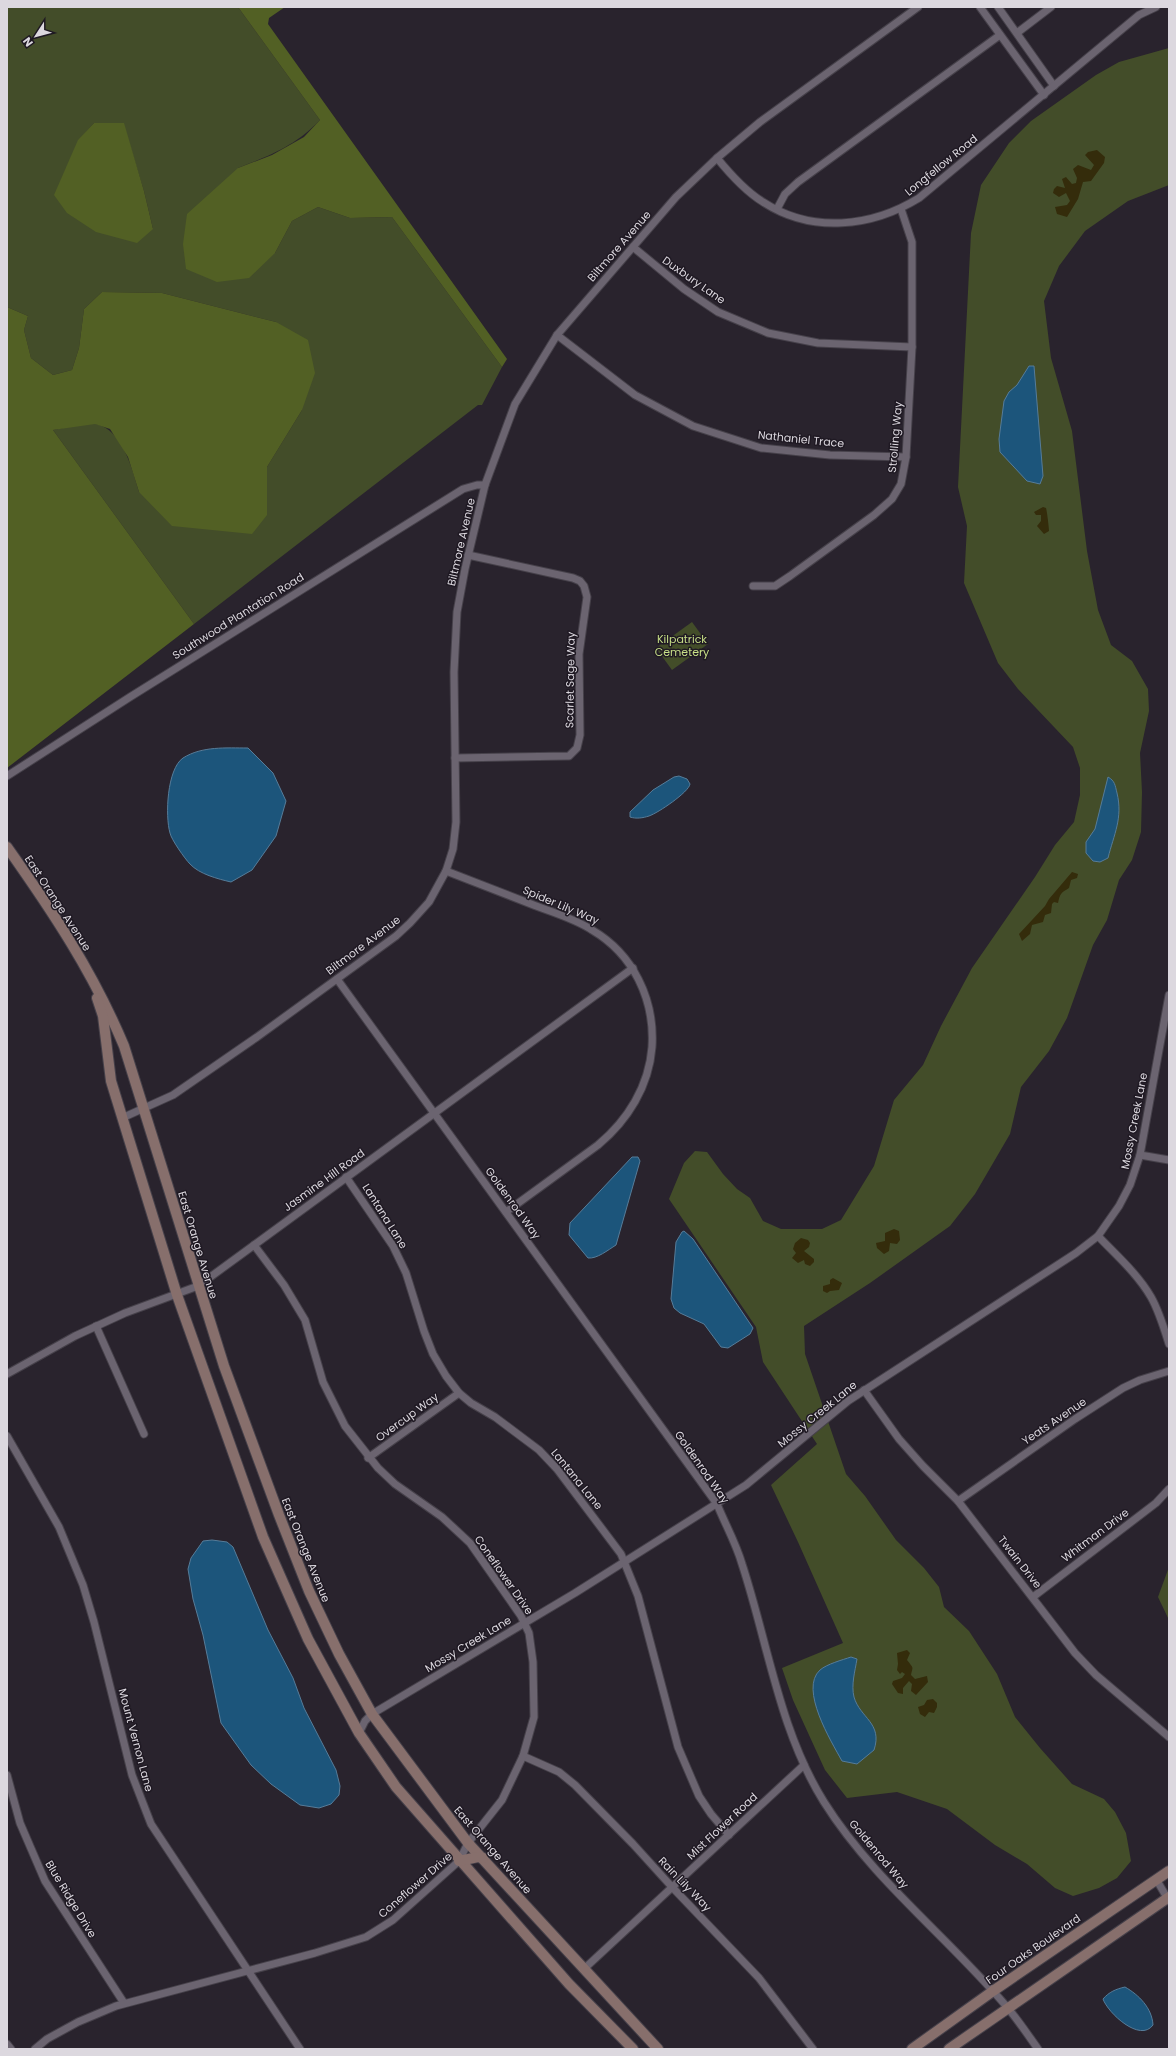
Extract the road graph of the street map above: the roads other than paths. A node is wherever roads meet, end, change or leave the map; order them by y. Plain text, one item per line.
1 (918, 7) edge
2 (980, 7) edge
3 (998, 7) edge
4 (1051, 7) edge
5 (1156, 7) edge
6 (1017, 34) junction
7 (1000, 35) junction
8 (1054, 86) junction
9 (1044, 95) junction
10 (717, 158) junction
11 (777, 209) junction
12 (902, 209) junction
13 (633, 247) junction
14 (557, 335) junction
15 (912, 347) junction
16 (906, 457) junction
17 (485, 485) junction
18 (468, 555) junction
19 (753, 586) dead end
20 (455, 758) junction
21 (7, 776) edge
22 (7, 847) edge
23 (446, 871) junction
24 (633, 968) junction
25 (89, 971) junction
26 (337, 979) junction
27 (1169, 995) edge
28 (144, 1109) junction
29 (434, 1113) junction
30 (122, 1118) junction
31 (1140, 1155) junction
32 (1169, 1160) edge
33 (346, 1177) junction
34 (506, 1212) junction
35 (1098, 1236) junction
36 (254, 1245) junction
37 (198, 1286) junction
38 (177, 1295) junction
39 (96, 1326) junction
40 (1169, 1344) edge
41 (1169, 1371) edge
42 (7, 1374) edge
43 (864, 1390) junction
44 (459, 1393) junction
45 (144, 1434) dead end
46 (7, 1436) edge
47 (368, 1458) junction
48 (1169, 1489) edge
49 (958, 1501) junction
50 (717, 1504) junction
51 (625, 1562) junction
52 (1033, 1597) junction
53 (525, 1623) junction
54 (372, 1714) junction
55 (359, 1733) junction
56 (1169, 1737) edge
57 (523, 1756) junction
58 (804, 1765) junction
59 (7, 1775) edge
60 (729, 1835) junction
61 (468, 1842) junction
62 (483, 1858) junction
63 (460, 1861) junction
64 (1169, 1871) edge
65 (1156, 1878) junction
66 (672, 1887) junction
67 (1168, 1899) edge
68 (585, 1968) junction
69 (248, 1971) junction
70 (993, 1991) junction
71 (124, 2004) junction
72 (1008, 2008) junction
73 (7, 2044) edge
74 (11, 2049) edge
75 (36, 2049) edge
76 (300, 2049) edge
77 (633, 2049) edge
78 (658, 2049) edge
79 (812, 2049) edge
80 (912, 2049) edge
81 (950, 2049) edge
82 (1038, 2049) edge

1 - 10 street, Biltmore Avenue
2 - 7 street
3 - 6 street
4 - 6 street
5 - 8 street, Longfellow Road
6 - 8 street
7 - 9 street
7 - 11 street
8 - 9 street, Longfellow Road
9 - 12 street, Longfellow Road
10 - 11 street, Longfellow Road
10 - 13 street, Biltmore Avenue
11 - 12 street, Longfellow Road
12 - 15 street, Strolling Way
13 - 14 street, Biltmore Avenue
13 - 15 street, Duxbury Lane
14 - 16 street, Nathaniel Trace
14 - 17 street, Biltmore Avenue
15 - 16 street, Strolling Way
16 - 19 street, Strolling Way
17 - 18 street, Biltmore Avenue
17 - 21 street, Southwood Plantation Road
18 - 20 street, Biltmore Avenue
18 - 20 street, Scarlet Sage Way
20 - 23 street, Biltmore Avenue
22 - 25 street, East Orange Avenue
23 - 24 street, Spider Lily Way
23 - 26 street, Biltmore Avenue
24 - 29 street, Jasmine Hill Road
24 - 34 street, Spider Lily Way
25 - 28 street, East Orange Avenue
25 - 30 street, East Orange Avenue
26 - 28 street, Biltmore Avenue
26 - 29 street, Goldenrod Way
27 - 31 street, Mossy Creek Lane
28 - 30 street, Biltmore Avenue
28 - 37 street, East Orange Avenue
29 - 33 street, Jasmine Hill Road
29 - 34 street, Goldenrod Way
30 - 38 street, East Orange Avenue
31 - 32 street
31 - 35 street, Mossy Creek Lane
33 - 36 street, Jasmine Hill Road
33 - 44 street, Lantana Lane
34 - 50 street, Goldenrod Way
35 - 40 street
35 - 43 street, Mossy Creek Lane
36 - 37 street, Jasmine Hill Road
36 - 47 street, Coneflower Drive
37 - 38 street, Jasmine Hill Road
37 - 54 street, East Orange Avenue
38 - 39 street, Jasmine Hill Road
38 - 55 street, East Orange Avenue
39 - 42 street, Jasmine Hill Road
39 - 45 street
41 - 49 street, Yeats Avenue
43 - 49 street, Twain Drive
43 - 50 street, Mossy Creek Lane
44 - 47 street, Overcup Way
44 - 51 street, Lantana Lane
46 - 69 street, Mount Vernon Lane
47 - 53 street, Coneflower Drive
48 - 52 street, Whitman Drive
49 - 52 street, Twain Drive
50 - 51 street, Mossy Creek Lane
50 - 58 street, Goldenrod Way
51 - 53 street, Mossy Creek Lane
51 - 60 street, Lantana Lane
52 - 56 street, Twain Drive
53 - 54 street, Mossy Creek Lane
53 - 57 street, Coneflower Drive
54 - 55 street, Mossy Creek Lane
54 - 61 street, East Orange Avenue
55 - 63 street, East Orange Avenue
57 - 61 street, Coneflower Drive
57 - 66 street, Rain Lily Way
58 - 60 street, Mist Flower Road
58 - 70 street, Goldenrod Way
59 - 71 street, Blue Ridge Drive
60 - 66 street, Mist Flower Road
61 - 62 street, East Orange Avenue
61 - 63 street, Coneflower Drive
62 - 63 street
62 - 68 street, East Orange Avenue
63 - 69 street, Coneflower Drive
63 - 77 street, East Orange Avenue
64 - 65 street, Four Oaks Boulevard
65 - 67 street
65 - 70 street, Four Oaks Boulevard
66 - 68 street, Mist Flower Road
66 - 79 street, Rain Lily Way
67 - 72 street
68 - 78 street, East Orange Avenue
69 - 71 street, Coneflower Drive
69 - 76 street, Mount Vernon Lane
70 - 72 street, Goldenrod Way
70 - 80 street, Four Oaks Boulevard
71 - 75 street, Coneflower Drive
72 - 81 street
72 - 82 street, Goldenrod Way
73 - 74 street

